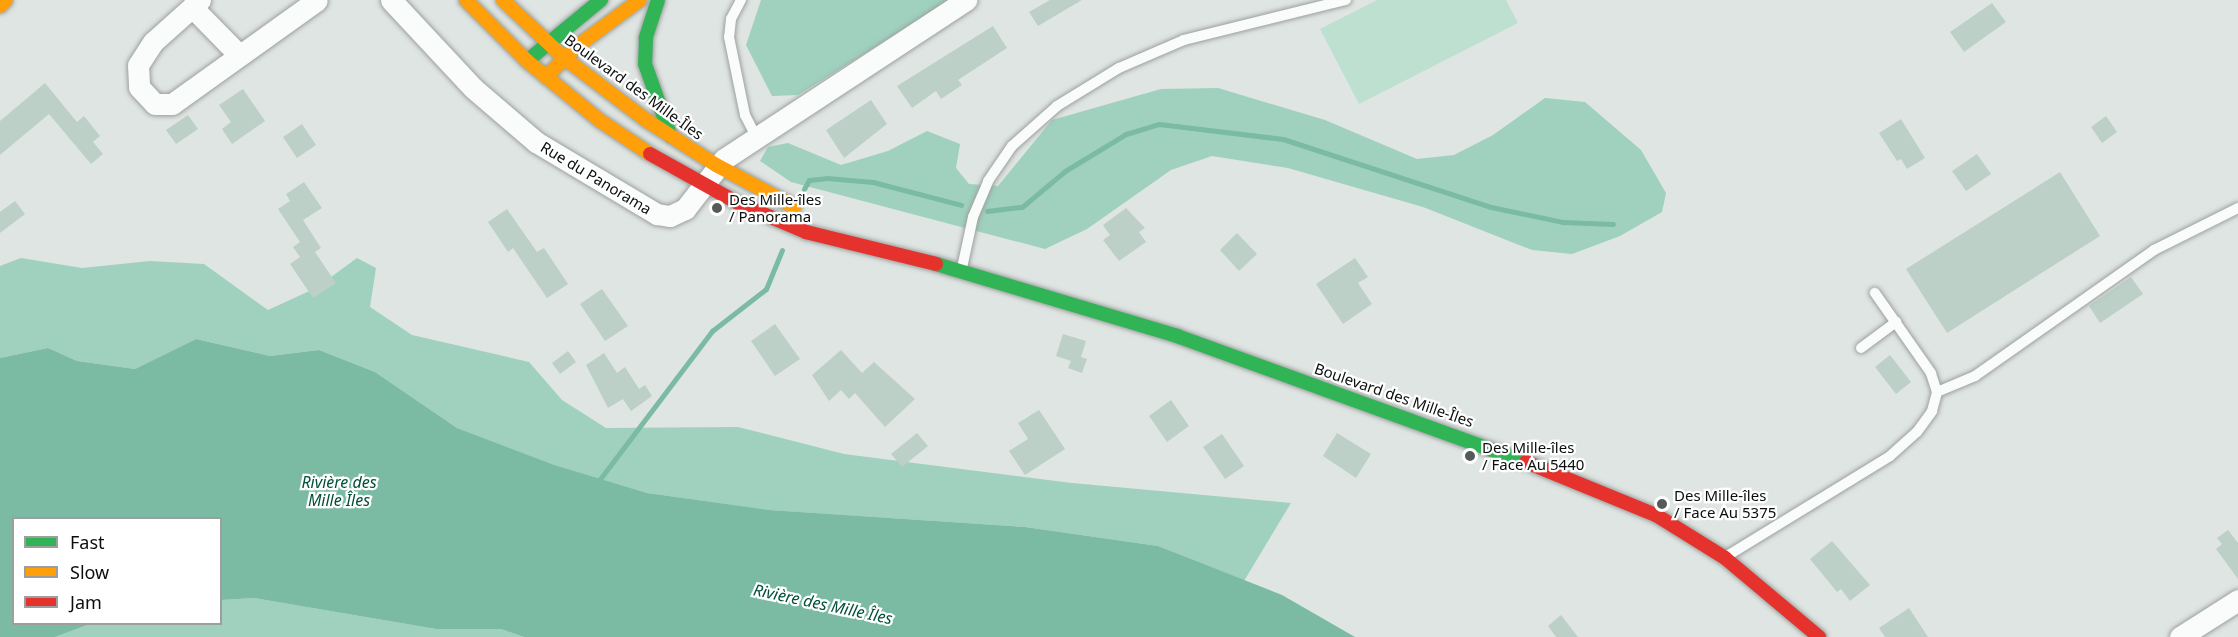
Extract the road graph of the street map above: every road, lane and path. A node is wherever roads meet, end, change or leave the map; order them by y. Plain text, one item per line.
1 (6, 0) edge
2 (316, 0) edge
3 (391, 0) edge
4 (466, 0) edge
5 (502, 0) edge
6 (601, 0) edge
7 (640, 0) edge
8 (658, 0) edge
9 (741, 0) edge
10 (966, 0) edge
11 (1346, 0) edge
12 (196, 3) edge
13 (0, 6) edge
14 (546, 43) junction
15 (238, 54) junction
16 (563, 57) junction
17 (527, 61) junction
18 (546, 77) junction
19 (671, 137) junction
20 (756, 137) junction
21 (716, 165) junction
22 (702, 184) junction
23 (2238, 208) edge
24 (921, 259) junction
25 (962, 272) junction
26 (1875, 293) dead end
27 (1896, 322) junction
28 (1861, 348) dead end
29 (1937, 392) junction
30 (1725, 558) junction
31 (2238, 600) edge
32 (1819, 637) edge
33 (2180, 637) edge

1 - 13 main road
2 - 15 street
3 - 22 street, Rue du Panorama
4 - 17 main road, Boulevard des Mille-Îles
5 - 14 main road, Boulevard des Mille-Îles
6 - 14 main road
7 - 16 main road
8 - 19 main road
9 - 20 lane
10 - 20 street, Rue du Panorama
11 - 25 lane
12 - 15 street
12 - 15 street
14 - 16 main road, Boulevard des Mille-Îles
14 - 17 main road
16 - 18 main road
16 - 19 main road, Boulevard des Mille-Îles
17 - 18 main road, Boulevard des Mille-Îles
18 - 22 main road, Boulevard des Mille-Îles
19 - 21 main road, Boulevard des Mille-Îles
20 - 21 street, Rue du Panorama
21 - 22 street, Rue du Panorama
21 - 24 main road, Boulevard des Mille-Îles
22 - 24 main road, Boulevard des Mille-Îles
23 - 29 lane
24 - 25 main road, Boulevard des Mille-Îles
25 - 30 main road, Boulevard des Mille-Îles
26 - 27 lane
27 - 28 lane
27 - 29 lane
29 - 30 lane
30 - 32 main road, Boulevard des Mille-Îles
31 - 33 street

